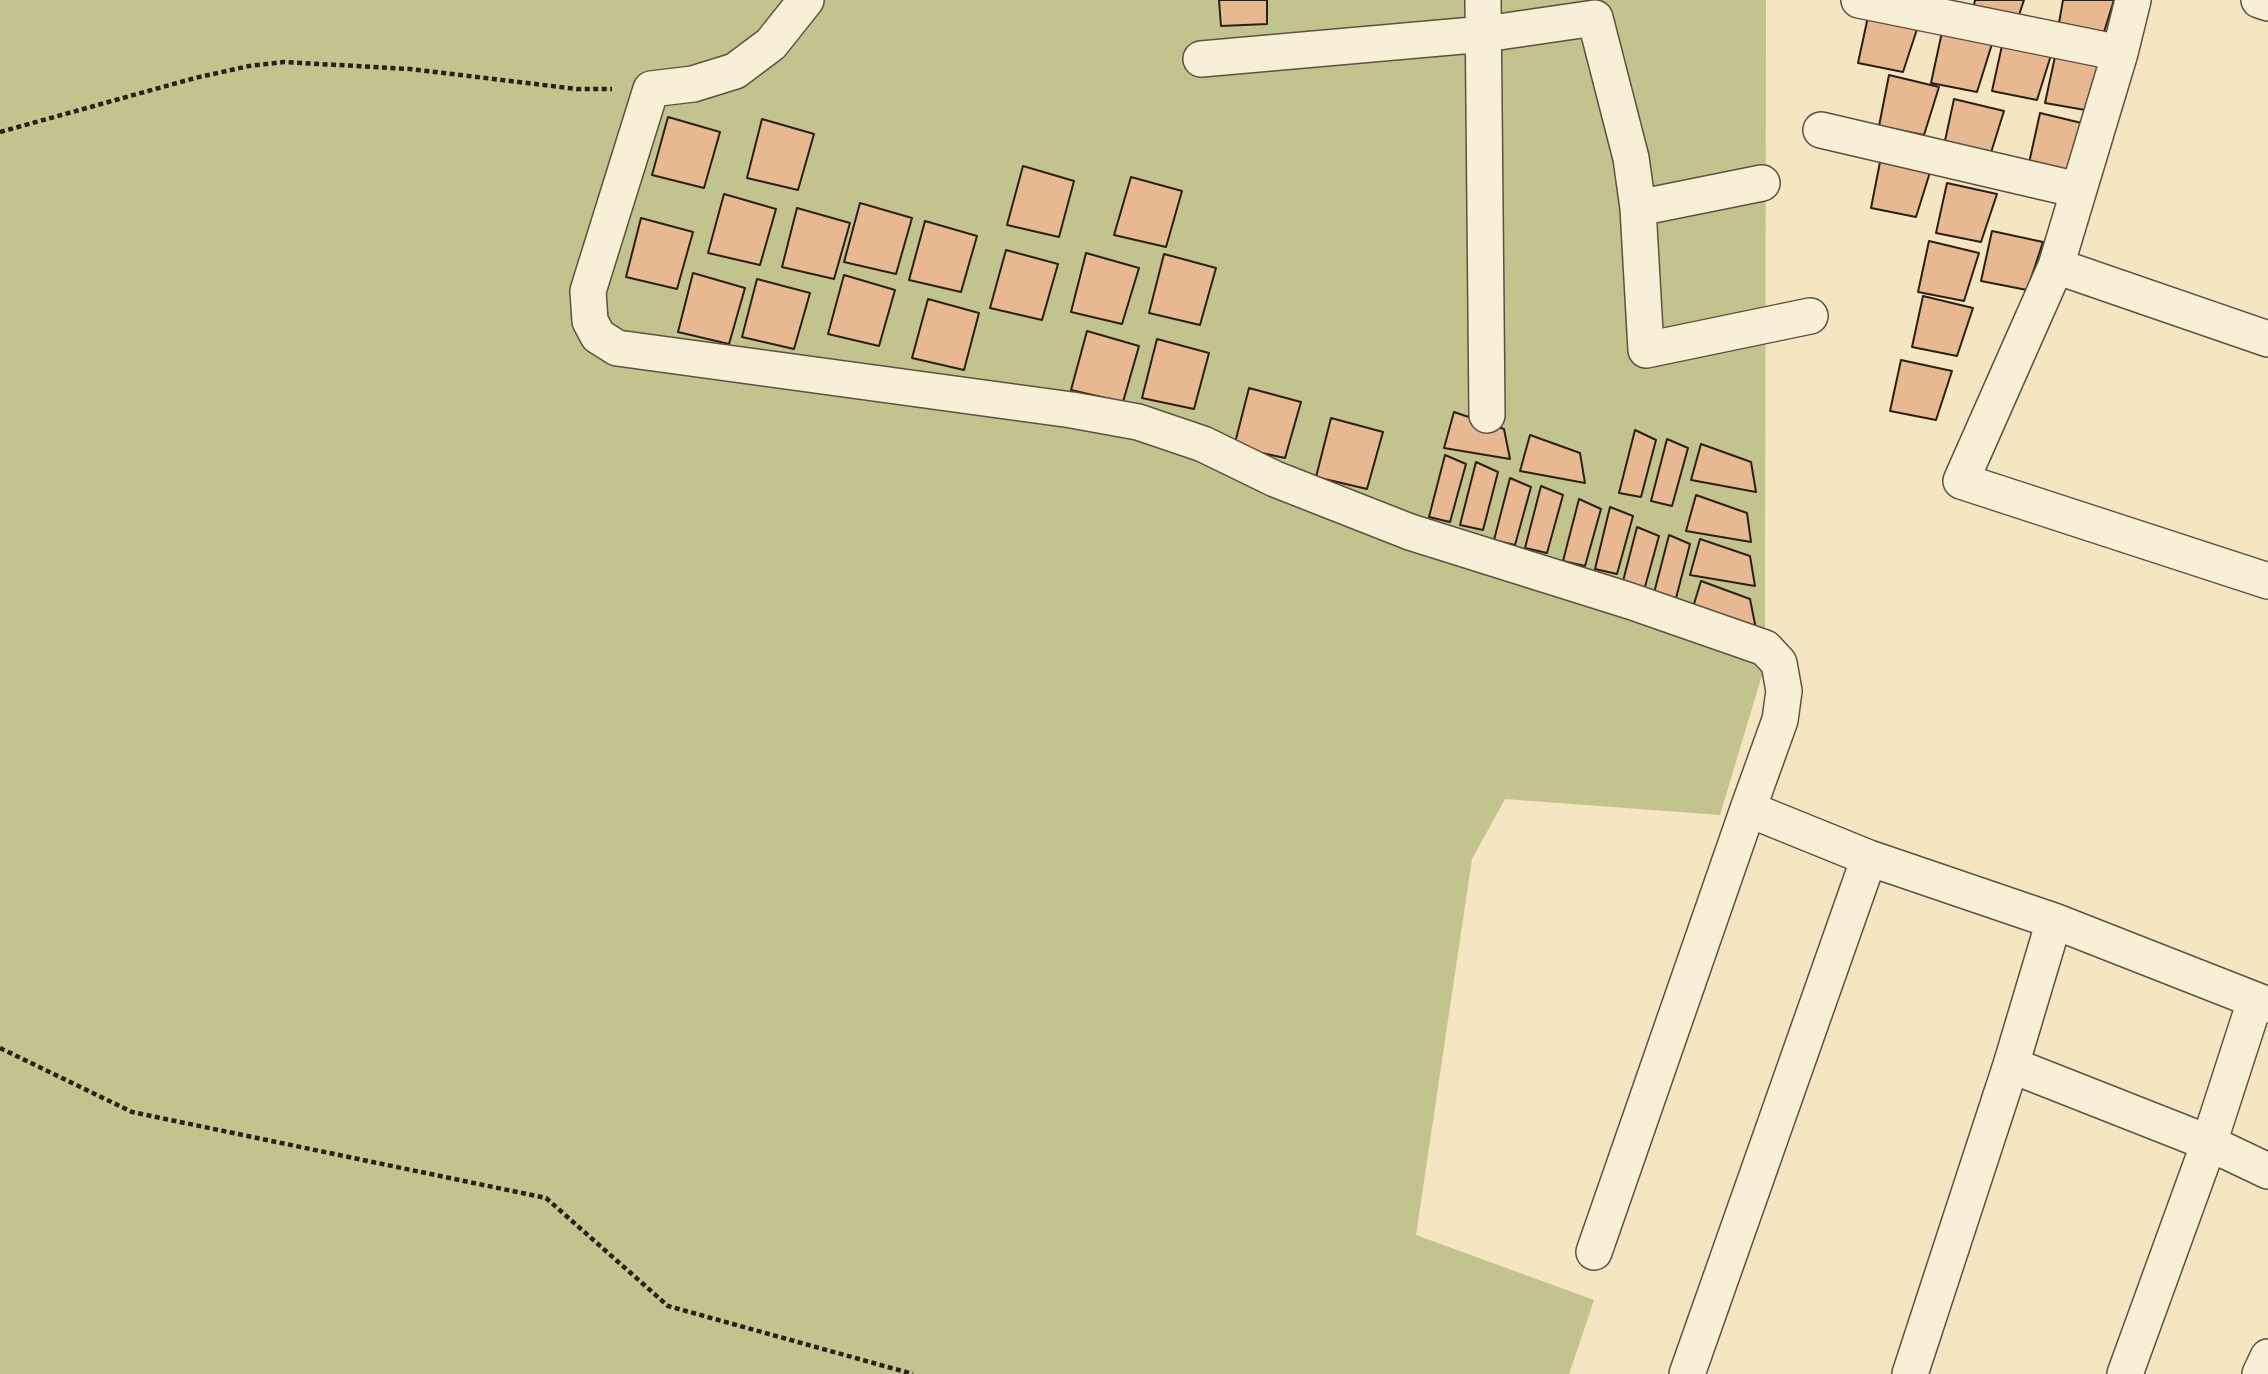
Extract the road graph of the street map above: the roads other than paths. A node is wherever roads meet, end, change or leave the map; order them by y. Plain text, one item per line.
1 (806, 0) edge
2 (1860, 0) edge
3 (2133, 0) edge
4 (2259, 0) edge
5 (2268, 3) edge
6 (1484, 17) edge
7 (2120, 53) junction
8 (1202, 58) dead end
9 (1821, 130) dead end
10 (1762, 183) dead end
11 (2078, 190) junction
12 (1638, 208) junction
13 (2056, 266) junction
14 (1810, 316) dead end
15 (2268, 339) edge
16 (1487, 415) dead end
17 (2268, 581) edge
18 (1748, 809) junction
19 (1869, 858) junction
20 (2054, 921) junction
21 (2262, 1003) edge
22 (2011, 1066) junction
23 (2209, 1143) junction
24 (2268, 1171) edge
25 (1594, 1252) dead end
26 (2268, 1357) edge
27 (1687, 1374) edge
28 (1910, 1374) edge
29 (2125, 1374) edge
30 (2260, 1374) edge

1 - 18 street
2 - 7 street
3 - 7 street
4 - 5 street
6 - 8 street
6 - 12 street
6 - 16 street
7 - 11 street
9 - 11 street
10 - 12 street
11 - 13 street
12 - 14 street
13 - 15 street
13 - 17 street
18 - 19 street
18 - 25 street
19 - 20 street
19 - 27 street
20 - 21 street
20 - 22 street
21 - 23 street
22 - 23 street
22 - 28 street
23 - 24 street
23 - 29 street
26 - 30 street

